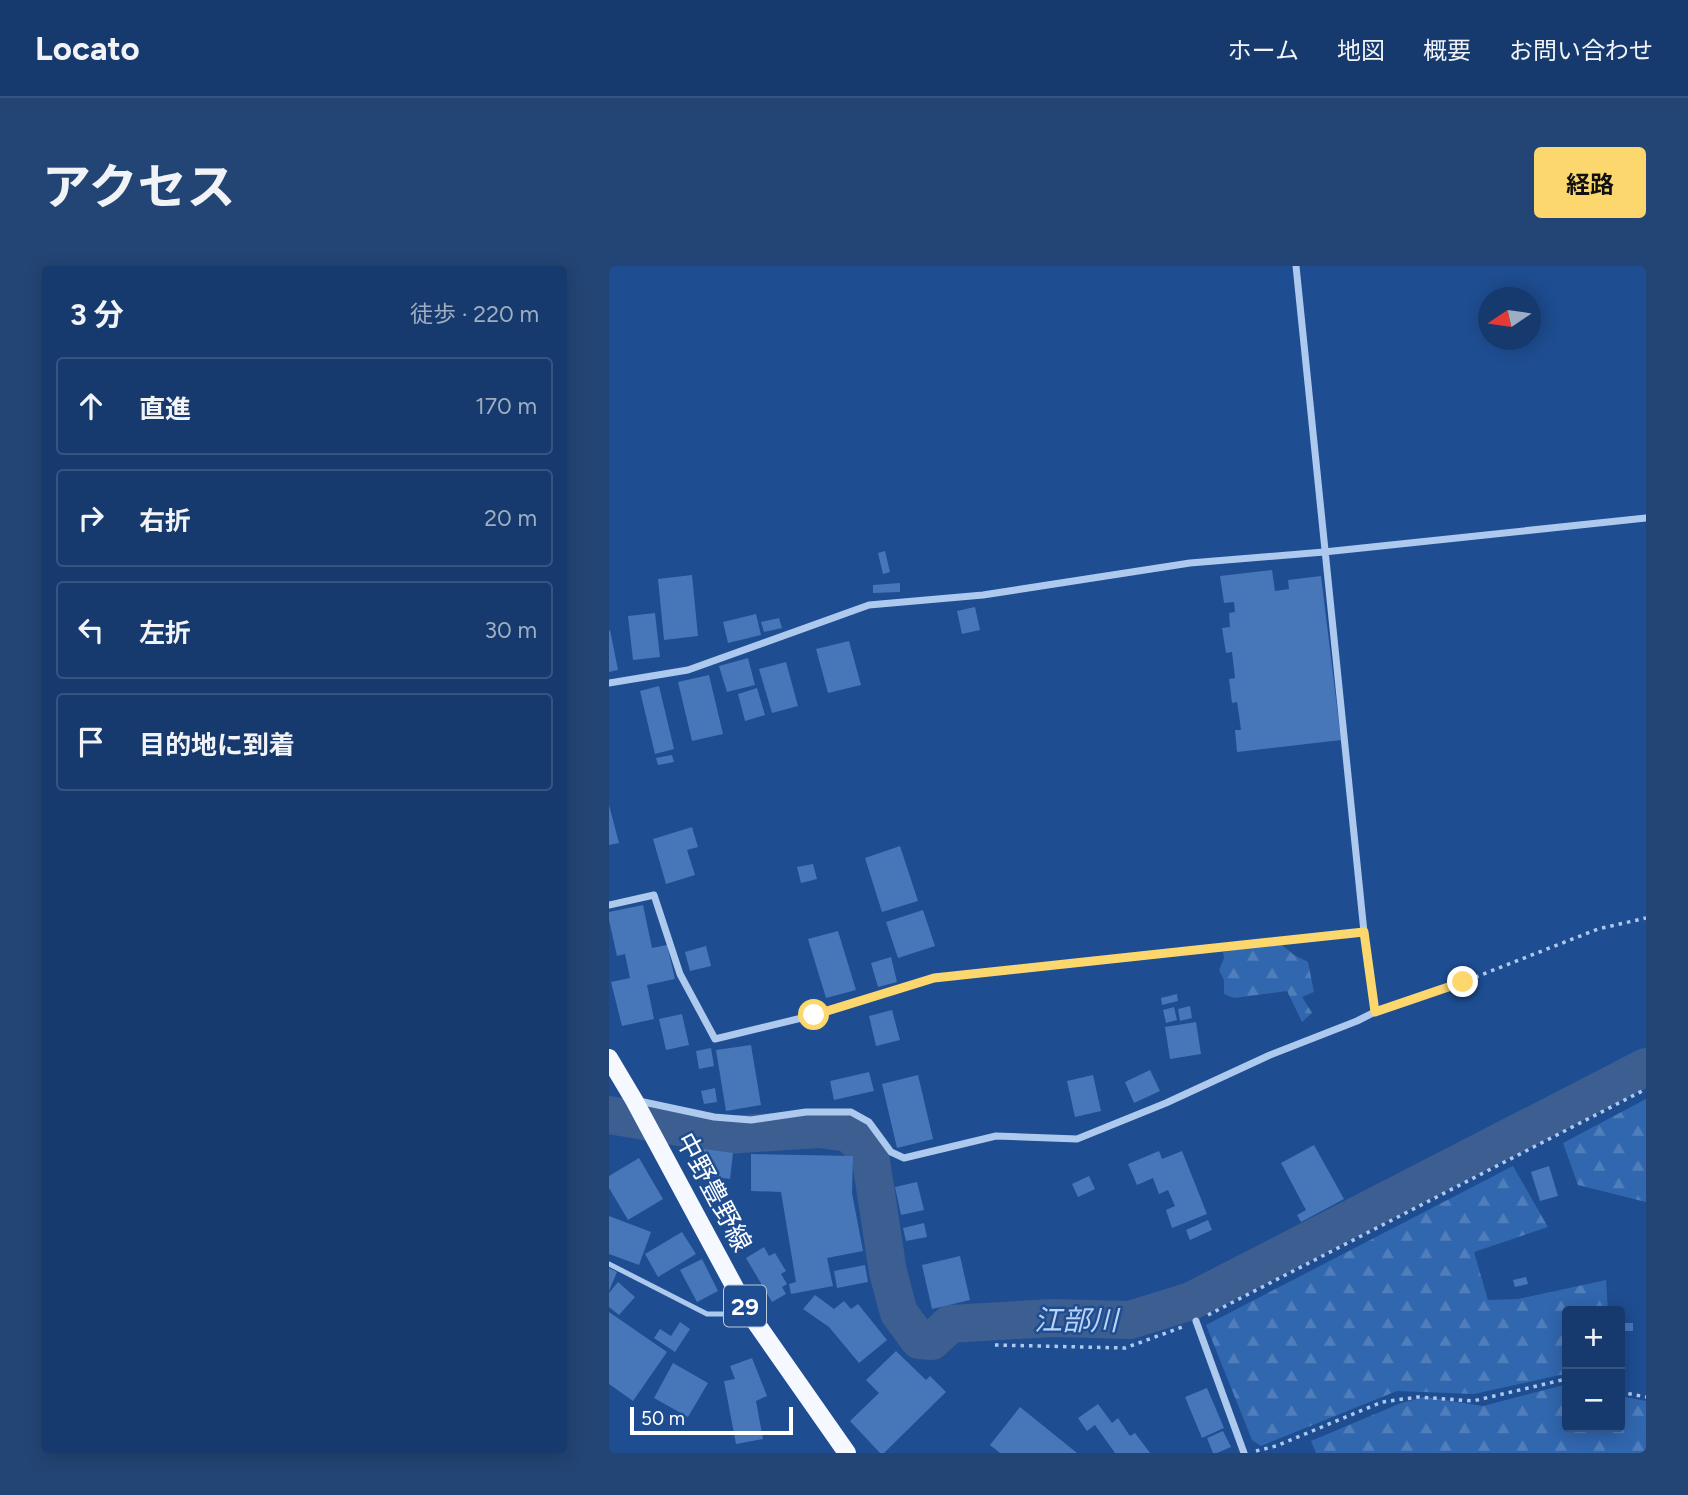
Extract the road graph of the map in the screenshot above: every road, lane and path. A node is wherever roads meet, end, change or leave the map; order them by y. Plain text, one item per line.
1 (1296, 266) edge
2 (1646, 518) edge
3 (1324, 552) junction
4 (609, 683) edge
5 (609, 905) edge
6 (1646, 918) edge
7 (1364, 932) junction
8 (1375, 1012) junction
9 (609, 1058) edge
10 (1646, 1089) edge
11 (634, 1100) junction
12 (609, 1264) edge
13 (747, 1310) junction
14 (1196, 1321) junction
15 (995, 1345) dead end
16 (1562, 1380) edge
17 (1625, 1392) edge
18 (1646, 1397) edge
19 (847, 1453) edge
20 (1244, 1453) edge
21 (1251, 1453) edge

1 - 3 street
2 - 3 street
3 - 4 street
3 - 7 street
5 - 7 street
6 - 8 path
7 - 8 street
8 - 11 street
9 - 11 main road, 中野豊野線 / 29
10 - 14 path
11 - 13 main road, 中野豊野線 / 29
12 - 13 lane
13 - 19 main road, 中野豊野線 / 29
14 - 15 path
14 - 20 street
16 - 21 path
17 - 18 path

